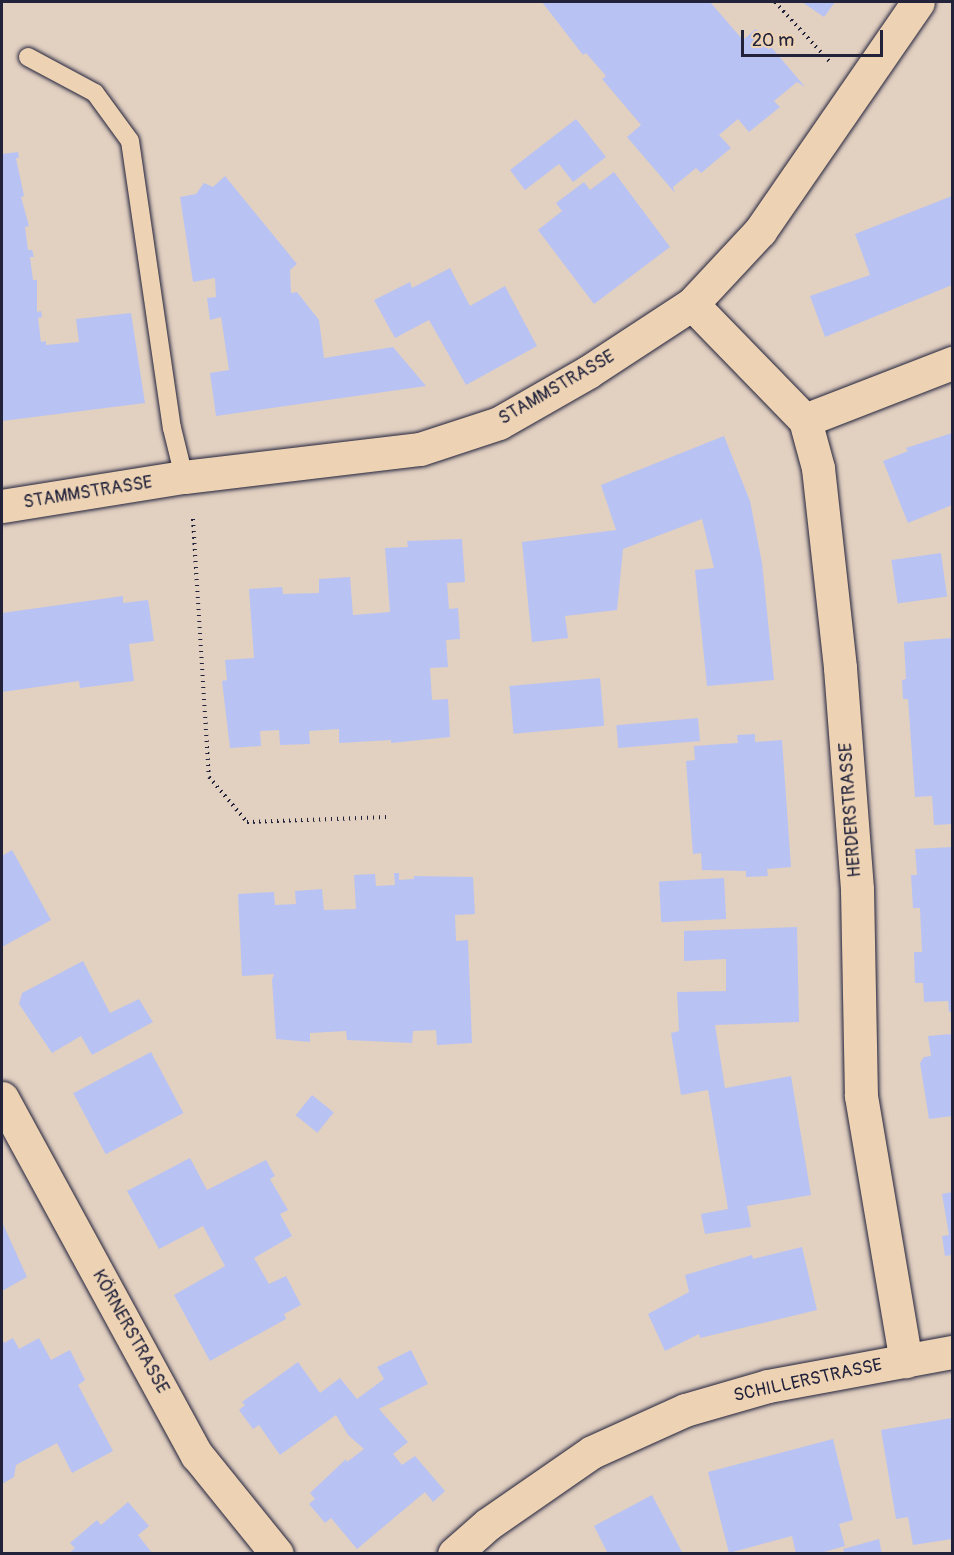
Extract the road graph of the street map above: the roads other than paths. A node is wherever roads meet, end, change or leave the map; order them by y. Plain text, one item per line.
1 (918, 2) edge
2 (28, 57) dead end
3 (692, 304) junction
4 (952, 363) edge
5 (805, 420) junction
6 (184, 477) junction
7 (2, 506) edge
8 (2, 1098) edge
9 (952, 1352) edge
10 (906, 1361) junction
11 (277, 1554) edge
12 (454, 1554) edge

1 - 3 street, STAMMSTRASSE
2 - 6 lane
3 - 5 street, HERDERSTRASSE
3 - 6 street, STAMMSTRASSE
4 - 5 street
5 - 10 street, HERDERSTRASSE
6 - 7 street, STAMMSTRASSE
8 - 11 street, KÖRNERSTRASSE
9 - 10 street, SCHILLERSTRASSE
10 - 12 street, SCHILLERSTRASSE

